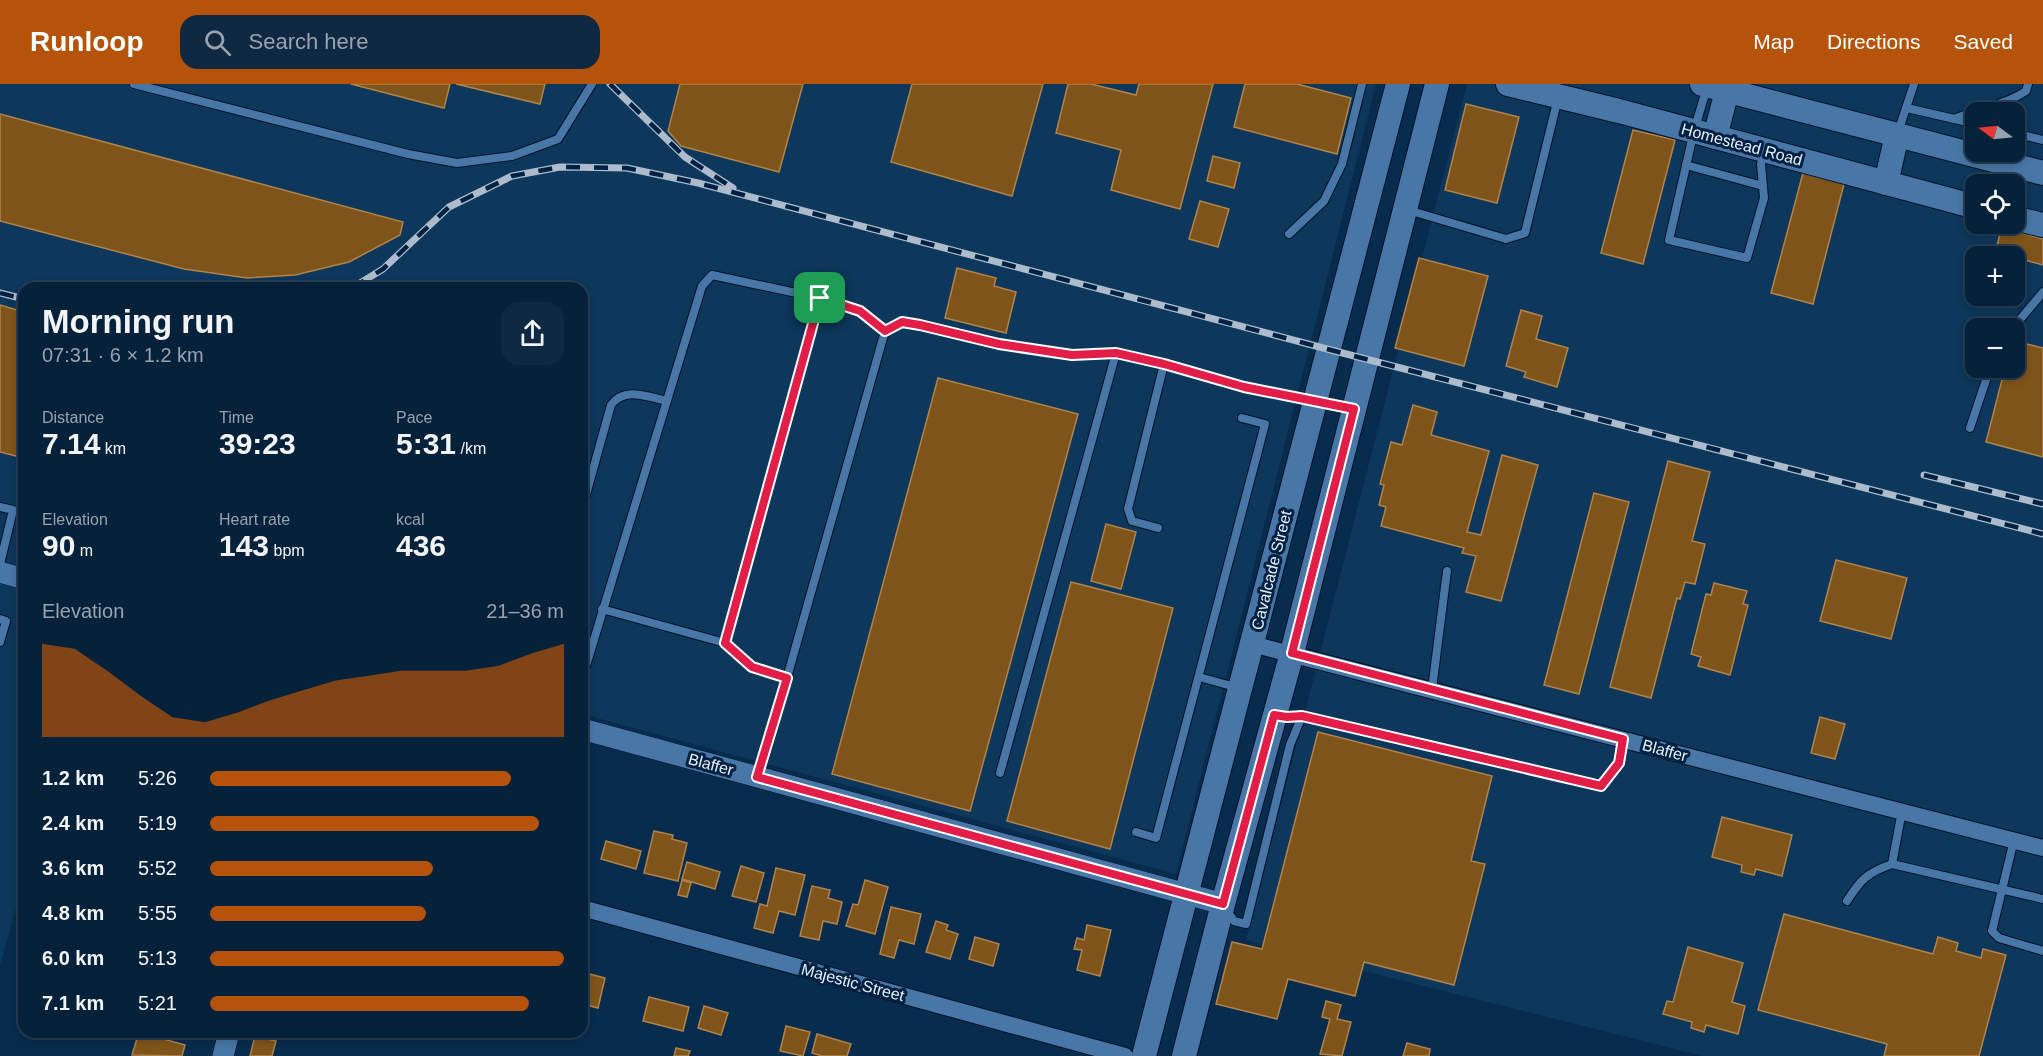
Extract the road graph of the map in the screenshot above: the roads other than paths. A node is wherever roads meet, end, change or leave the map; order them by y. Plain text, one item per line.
1 (134, 84) edge
2 (592, 84) edge
3 (1362, 84) edge
4 (1398, 84) edge
5 (1437, 84) edge
6 (1508, 84) edge
7 (1914, 84) edge
8 (2028, 84) edge
9 (1712, 87) edge
10 (1558, 96) junction
11 (1907, 108) junction
12 (1954, 119) junction
13 (1965, 122) edge
14 (1704, 134) junction
15 (1897, 135) junction
16 (2025, 136) edge
17 (2043, 140) edge
18 (1765, 150) junction
19 (1686, 165) junction
20 (2043, 173) edge
21 (1886, 183) junction
22 (1763, 186) junction
23 (1965, 204) edge
24 (1405, 209) junction
25 (2025, 221) edge
26 (2043, 225) edge
27 (1289, 234) dead end
28 (2043, 292) edge
29 (820, 298) junction
30 (2021, 318) edge
31 (885, 331) junction
32 (1116, 353) junction
33 (1164, 364) junction
34 (1987, 378) edge
35 (667, 401) junction
36 (1314, 401) junction
37 (1354, 409) junction
38 (1242, 418) dead end
39 (1970, 428) dead end
40 (588, 487) edge
41 (0, 507) edge
42 (1158, 528) dead end
43 (0, 564) edge
44 (1447, 571) dead end
45 (0, 572) edge
46 (18, 577) edge
47 (602, 609) junction
48 (0, 619) edge
49 (0, 642) edge
50 (725, 643) junction
51 (1252, 644) junction
52 (1292, 653) junction
53 (588, 658) edge
54 (1199, 677) junction
55 (787, 678) junction
56 (1240, 688) junction
57 (1432, 689) junction
58 (1274, 715) junction
59 (1302, 716) junction
60 (588, 731) edge
61 (1623, 739) junction
62 (1000, 773) dead end
63 (757, 777) junction
64 (1902, 811) junction
65 (1136, 832) dead end
66 (2014, 840) junction
67 (2043, 848) edge
68 (1892, 864) junction
69 (2002, 889) junction
70 (1187, 894) junction
71 (2043, 899) edge
72 (1847, 902) dead end
73 (1223, 904) junction
74 (588, 910) edge
75 (2043, 951) edge
76 (228, 1038) edge
77 (223, 1056) edge
78 (1125, 1056) edge
79 (1144, 1056) edge
80 (1184, 1056) edge

1 - 2 lane
3 - 27 lane
4 - 36 main road, Cavalcade Street
5 - 24 main road
6 - 10 main road, Homestead Road
7 - 11 lane
8 - 12 lane
9 - 14 main road
9 - 15 main road
10 - 14 main road, Homestead Road
10 - 24 lane
11 - 12 lane
11 - 15 lane
12 - 13 lane
14 - 18 main road, Homestead Road
14 - 19 lane
15 - 20 main road
15 - 21 main road
16 - 17 lane
18 - 21 main road, Homestead Road
18 - 22 lane
19 - 22 lane
19 - 22 lane
21 - 23 main road, Homestead Road
24 - 37 main road
25 - 26 main road
28 - 30 lane
29 - 31 lane
29 - 35 lane
29 - 50 lane
31 - 32 lane
31 - 55 lane
32 - 33 lane
32 - 62 lane
33 - 36 lane
33 - 42 lane
34 - 39 lane
35 - 40 lane
35 - 47 lane
36 - 37 lane
36 - 51 main road, Cavalcade Street
37 - 52 main road
38 - 54 lane
41 - 43 lane
44 - 57 lane
45 - 46 street
47 - 50 lane
47 - 53 lane
48 - 49 lane
50 - 55 lane
51 - 52 street, Blaffer
51 - 56 main road, Cavalcade Street
52 - 57 street, Blaffer
52 - 58 main road
54 - 56 lane
54 - 65 lane
55 - 63 lane
56 - 70 main road, Cavalcade Street
57 - 61 street, Blaffer
58 - 59 lane
58 - 73 main road
59 - 61 lane
59 - 73 lane
60 - 63 street, Blaffer
61 - 64 street, Blaffer
63 - 70 street, Blaffer
64 - 66 street, Blaffer
64 - 68 lane
66 - 67 street, Blaffer
66 - 69 lane
68 - 69 lane
68 - 72 lane
69 - 71 lane
69 - 75 lane
70 - 73 street, Blaffer
70 - 79 main road, Cavalcade Street
73 - 80 main road
74 - 78 street, Majestic Street
76 - 77 street

